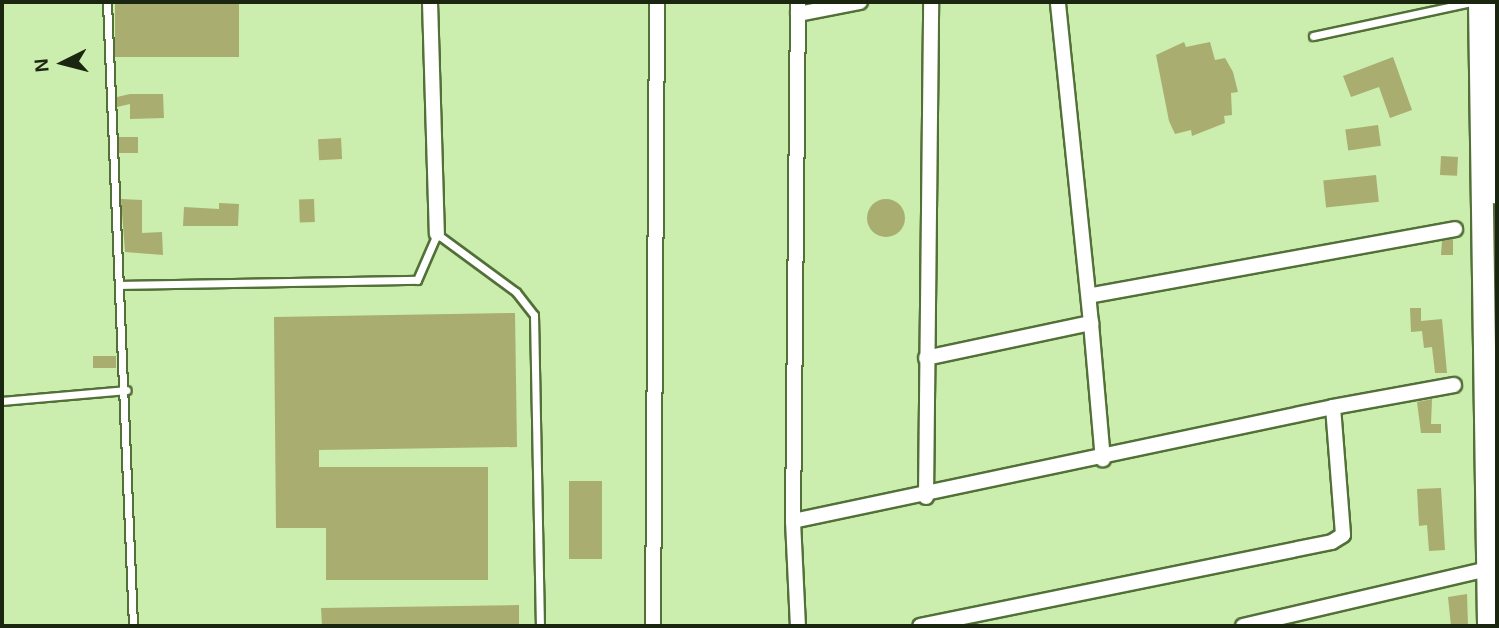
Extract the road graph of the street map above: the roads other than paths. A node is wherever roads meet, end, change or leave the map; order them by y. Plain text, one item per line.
1 (107, 2) edge
2 (430, 2) edge
3 (657, 2) edge
4 (860, 2) edge
5 (931, 2) edge
6 (1058, 2) edge
7 (1472, 2) edge
8 (1479, 2) edge
9 (1494, 2) edge
10 (798, 8) edge
11 (1313, 36) dead end
12 (1497, 179) edge
13 (1497, 193) edge
14 (1455, 229) dead end
15 (437, 234) junction
16 (120, 285) junction
17 (1093, 296) junction
18 (1091, 323) junction
19 (926, 358) junction
20 (1454, 385) dead end
21 (127, 390) junction
22 (2, 401) edge
23 (1333, 407) junction
24 (1103, 459) junction
25 (926, 497) junction
26 (793, 521) junction
27 (1488, 569) junction
28 (133, 626) edge
29 (540, 626) edge
30 (653, 626) edge
31 (797, 626) edge
32 (920, 626) edge
33 (1243, 626) edge
34 (1488, 626) edge

1 - 16 lane
2 - 15 street
3 - 30 street
4 - 10 street
5 - 19 street
6 - 17 street
7 - 11 lane
8 - 27 main road
9 - 12 main road
10 - 26 street
12 - 13 main road
14 - 17 street
15 - 16 lane
15 - 29 lane
16 - 21 lane
17 - 18 street
18 - 19 street
18 - 24 street
19 - 25 street
20 - 23 street
21 - 22 lane
21 - 28 lane
23 - 24 street
23 - 32 street
24 - 25 street
25 - 26 street
26 - 31 street
27 - 33 street
27 - 34 main road

